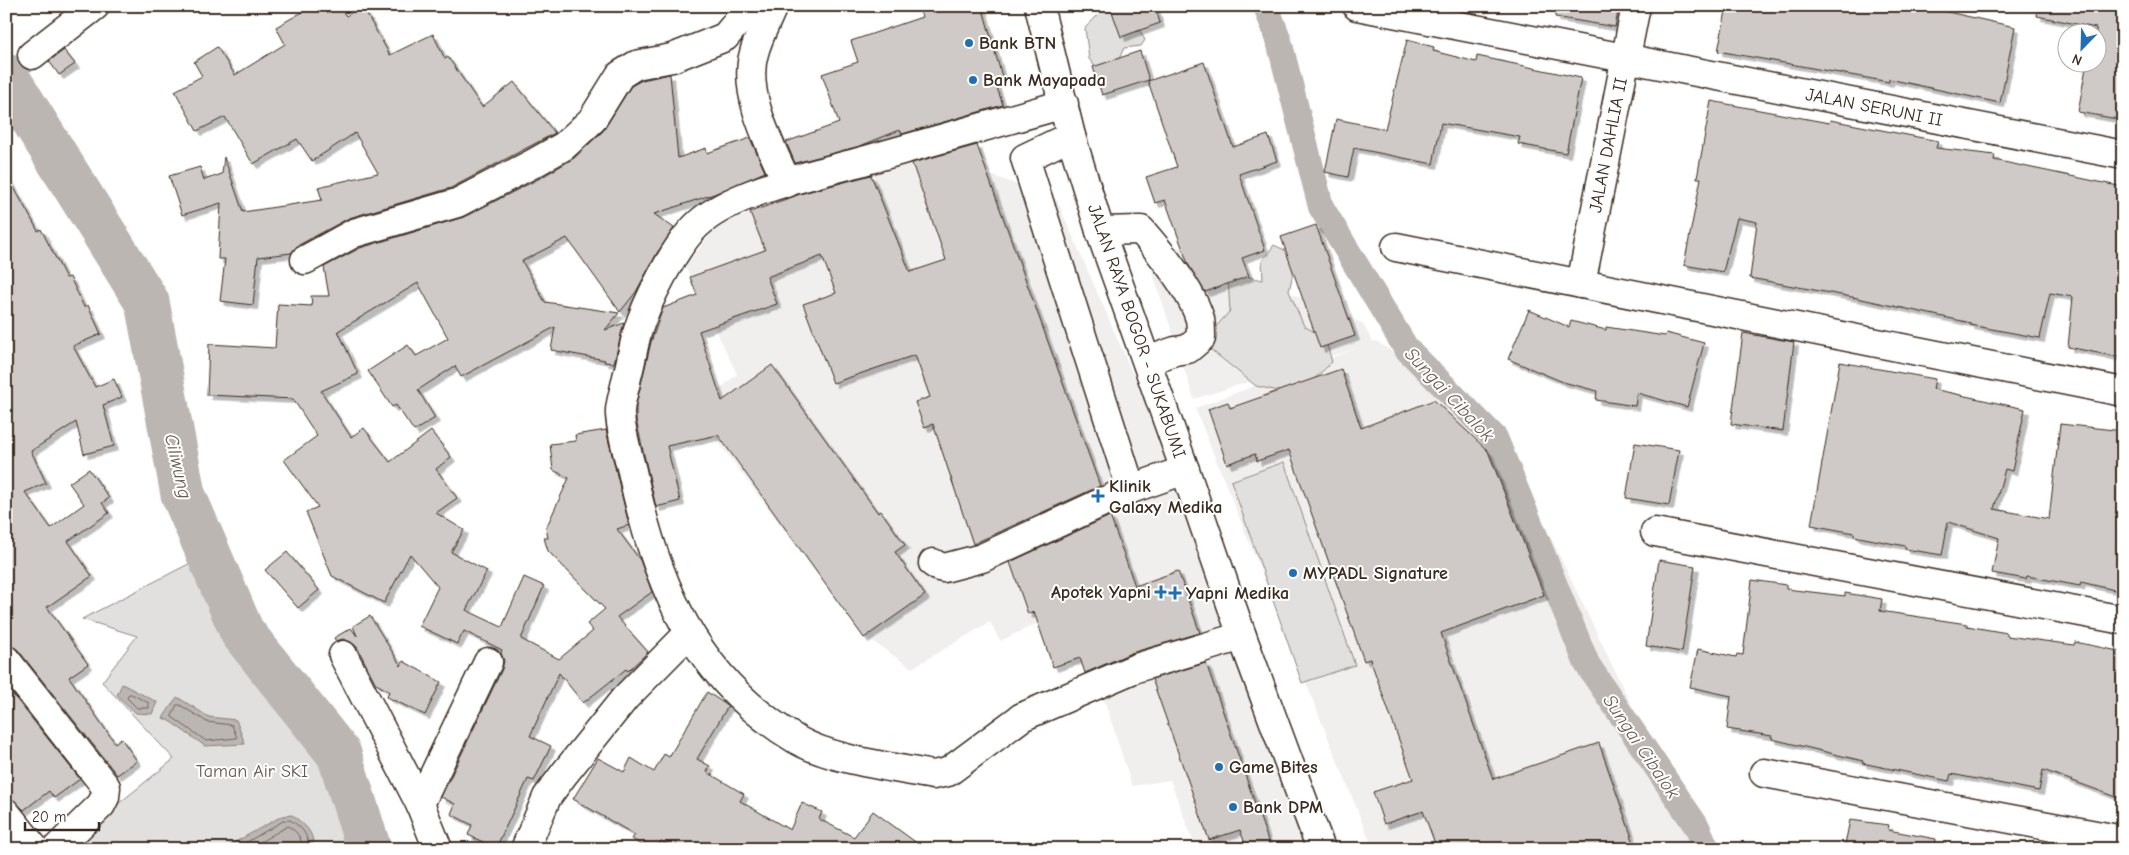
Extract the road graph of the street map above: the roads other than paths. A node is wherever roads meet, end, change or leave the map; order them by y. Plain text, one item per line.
1 (95, 6) edge
2 (764, 6) edge
3 (773, 6) edge
4 (1040, 6) edge
5 (1357, 6) edge
6 (1636, 6) edge
7 (32, 55) dead end
8 (1625, 58) junction
9 (1064, 104) junction
10 (1071, 136) junction
11 (2123, 155) edge
12 (787, 182) junction
13 (1100, 231) junction
14 (1396, 246) dead end
15 (305, 260) dead end
16 (1581, 284) junction
17 (1147, 361) junction
18 (2123, 392) edge
19 (1186, 470) junction
20 (1131, 489) junction
21 (1655, 532) dead end
22 (934, 563) dead end
23 (2123, 620) edge
24 (689, 634) junction
25 (1242, 636) junction
26 (343, 655) dead end
27 (6, 660) edge
28 (488, 662) dead end
29 (1764, 774) dead end
30 (420, 804) junction
31 (6, 813) edge
32 (2123, 840) edge
33 (35, 849) edge
34 (56, 849) edge
35 (438, 849) edge
36 (525, 849) edge
37 (1321, 849) edge

1 - 7 main road
2 - 15 main road
3 - 12 main road
4 - 9 main road, JALAN RAYA BOGOR - SUKABUMI
5 - 8 main road, JALAN SERUNI II
6 - 8 main road, JALAN DAHLIA II
8 - 11 main road, JALAN SERUNI II
8 - 16 main road, JALAN DAHLIA II
9 - 10 main road, JALAN RAYA BOGOR - SUKABUMI
9 - 12 main road
10 - 13 main road, JALAN RAYA BOGOR - SUKABUMI
10 - 20 main road
12 - 24 main road
13 - 17 main road, JALAN RAYA BOGOR - SUKABUMI
13 - 17 main road
14 - 16 main road
16 - 18 main road
17 - 19 main road, JALAN RAYA BOGOR - SUKABUMI
19 - 20 main road
19 - 25 main road, JALAN RAYA BOGOR - SUKABUMI
20 - 22 main road
21 - 23 main road
24 - 25 main road
24 - 36 main road
25 - 37 main road, JALAN RAYA BOGOR - SUKABUMI
26 - 30 main road
27 - 34 main road
28 - 30 main road
29 - 32 main road
30 - 35 main road
31 - 33 main road

